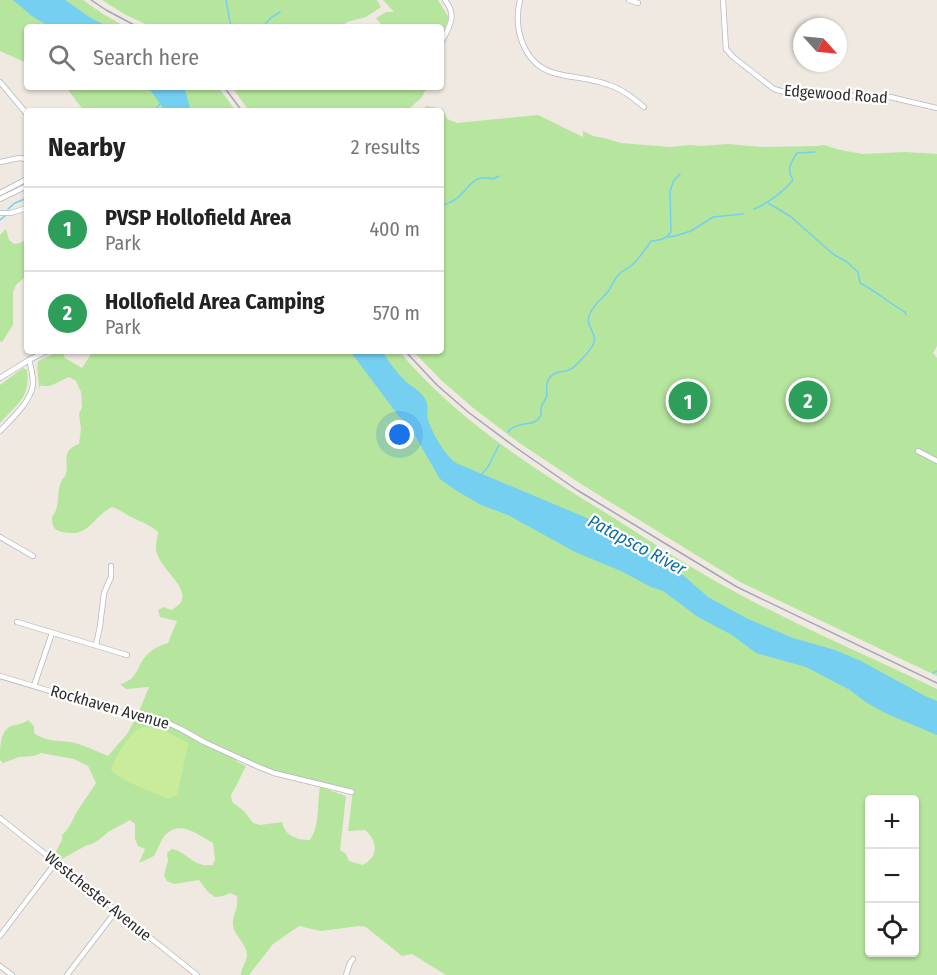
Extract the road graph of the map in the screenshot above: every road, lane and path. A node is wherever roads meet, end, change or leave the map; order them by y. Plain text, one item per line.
1 (445, 0) edge
2 (520, 0) edge
3 (629, 0) edge
4 (723, 0) edge
5 (638, 3) dead end
6 (444, 38) edge
7 (0, 82) edge
8 (644, 107) dead end
9 (937, 108) edge
10 (24, 110) edge
11 (24, 159) edge
12 (0, 162) edge
13 (24, 180) edge
14 (24, 187) edge
15 (0, 196) edge
16 (24, 209) edge
17 (0, 213) edge
18 (41, 354) edge
19 (28, 360) junction
20 (0, 378) edge
21 (0, 431) edge
22 (918, 451) dead end
23 (937, 461) edge
24 (0, 537) edge
25 (33, 556) dead end
26 (111, 566) dead end
27 (17, 622) dead end
28 (52, 633) junction
29 (96, 645) junction
30 (127, 655) dead end
31 (0, 676) edge
32 (34, 686) junction
33 (352, 792) dead end
34 (0, 818) edge
35 (56, 862) junction
36 (116, 911) junction
37 (0, 936) edge
38 (353, 959) dead end
39 (0, 966) edge
40 (12, 975) edge
41 (67, 975) edge
42 (197, 975) edge
43 (346, 975) edge

1 - 6 street
2 - 8 street
3 - 5 street
4 - 9 street, Edgewood Road
7 - 10 street
11 - 12 street
13 - 15 street
14 - 15 street
16 - 17 street
18 - 19 street
19 - 20 street
19 - 21 street
22 - 23 street
24 - 25 street
26 - 29 street
27 - 28 street
28 - 29 street
28 - 32 street
29 - 30 street
31 - 32 street, Rockhaven Avenue
32 - 33 street, Rockhaven Avenue
34 - 35 street, Westchester Avenue
35 - 36 street, Westchester Avenue
35 - 37 street
36 - 41 street
36 - 42 street, Westchester Avenue
38 - 43 street
39 - 40 street

